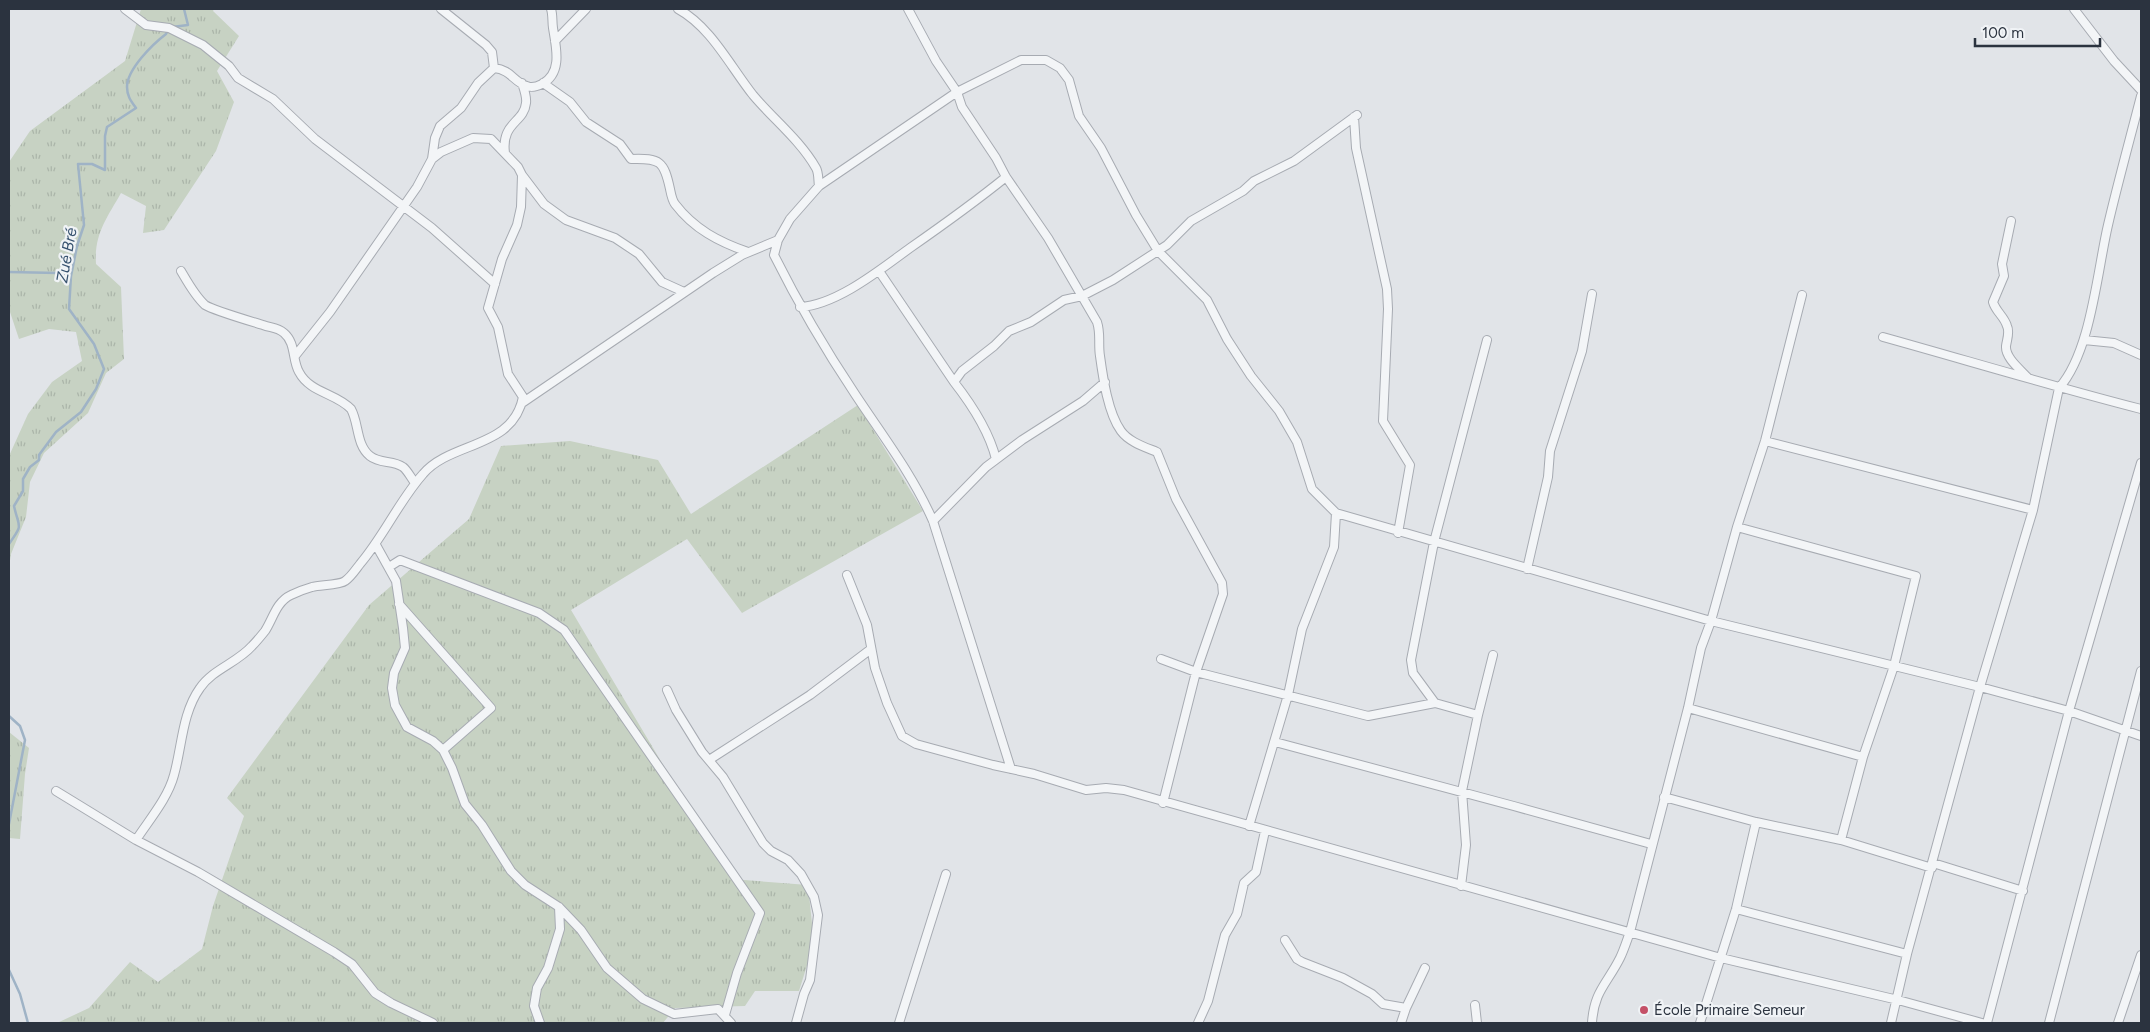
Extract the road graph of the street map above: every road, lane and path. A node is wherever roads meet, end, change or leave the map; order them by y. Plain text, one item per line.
1 (125, 9) edge
2 (441, 9) edge
3 (551, 9) edge
4 (586, 9) edge
5 (678, 9) edge
6 (908, 9) edge
7 (2074, 9) edge
8 (555, 41) junction
9 (494, 68) junction
10 (522, 83) junction
11 (543, 83) junction
12 (2141, 90) edge
13 (957, 92) junction
14 (2141, 96) edge
15 (505, 153) junction
16 (432, 159) junction
17 (522, 175) junction
18 (1006, 177) junction
19 (819, 186) junction
20 (404, 206) junction
21 (2011, 222) dead end
22 (778, 240) junction
23 (1158, 251) junction
24 (748, 252) junction
25 (879, 270) junction
26 (180, 271) dead end
27 (495, 284) junction
28 (684, 292) junction
29 (1592, 294) dead end
30 (1802, 295) dead end
31 (1082, 296) junction
32 (800, 307) junction
33 (1883, 337) dead end
34 (1487, 340) dead end
35 (2084, 340) junction
36 (2141, 355) edge
37 (295, 356) junction
38 (2028, 378) junction
39 (954, 382) junction
40 (1104, 382) junction
41 (2059, 388) junction
42 (522, 402) junction
43 (2141, 409) edge
44 (1765, 440) junction
45 (996, 459) junction
46 (2141, 463) edge
47 (415, 483) junction
48 (2033, 510) junction
49 (1336, 514) junction
50 (933, 521) junction
51 (1737, 527) junction
52 (1398, 532) junction
53 (1434, 542) junction
54 (376, 545) junction
55 (389, 567) junction
56 (1527, 568) junction
57 (847, 576) dead end
58 (399, 604) junction
59 (1711, 621) junction
60 (871, 650) junction
61 (1493, 655) dead end
62 (1161, 658) dead end
63 (1894, 666) junction
64 (2141, 671) edge
65 (1196, 672) junction
66 (1980, 687) junction
67 (667, 690) dead end
68 (1288, 695) junction
69 (1435, 703) junction
70 (1688, 708) junction
71 (2069, 711) junction
72 (1478, 715) junction
73 (2125, 730) junction
74 (2141, 736) edge
75 (1274, 742) junction
76 (443, 750) junction
77 (1863, 757) junction
78 (709, 760) junction
79 (1011, 769) junction
80 (56, 791) dead end
81 (1462, 791) junction
82 (1664, 797) junction
83 (1163, 803) junction
84 (1756, 822) junction
85 (1249, 826) junction
86 (1265, 831) junction
87 (136, 840) junction
88 (1841, 840) junction
89 (1652, 844) junction
90 (1932, 865) junction
91 (946, 874) dead end
92 (1461, 886) junction
93 (2023, 891) junction
94 (559, 907) junction
95 (1736, 909) junction
96 (1630, 932) junction
97 (1285, 940) dead end
98 (1908, 954) junction
99 (2141, 955) edge
100 (1721, 958) junction
101 (1425, 968) dead end
102 (1898, 1000) junction
103 (1475, 1005) dead end
104 (1406, 1008) junction
105 (725, 1015) junction
106 (433, 1023) edge
107 (540, 1023) edge
108 (730, 1023) edge
109 (796, 1023) edge
110 (899, 1023) edge
111 (1198, 1023) edge
112 (1401, 1023) edge
113 (1477, 1023) edge
114 (1592, 1023) edge
115 (1700, 1023) edge
116 (1891, 1023) edge
117 (1982, 1023) edge
118 (1987, 1023) edge
119 (2049, 1023) edge
120 (2118, 1023) edge

1 - 20 street
2 - 9 street
3 - 8 street
4 - 8 street
5 - 19 street
6 - 13 street
7 - 12 street
8 - 11 street
9 - 10 street
9 - 16 street
10 - 11 street
10 - 15 street
11 - 24 street
13 - 18 street
13 - 19 street
13 - 23 street
14 - 35 street
15 - 16 street
15 - 17 street
16 - 20 street
17 - 27 street
17 - 28 street
18 - 25 street
18 - 31 street
19 - 22 street
20 - 27 street
20 - 37 street
21 - 38 street
22 - 24 street
22 - 32 street
23 - 31 street
23 - 49 street
23 - 52 street
24 - 28 street
25 - 32 street
25 - 39 street
26 - 37 street
27 - 42 street
28 - 42 street
29 - 56 street
30 - 44 street
31 - 39 street
31 - 40 street
32 - 50 street
33 - 38 street
34 - 53 street
35 - 36 street
35 - 41 street
37 - 47 street
38 - 41 street
39 - 45 street
40 - 45 street
40 - 65 street
41 - 43 street
41 - 48 street
42 - 47 street
44 - 48 street
44 - 51 street
45 - 50 street
46 - 71 street
47 - 54 street
48 - 66 street
49 - 52 street
49 - 68 street
50 - 79 street
51 - 59 street
51 - 63 street
52 - 53 street
53 - 56 street
53 - 69 street
54 - 55 street
54 - 87 street
55 - 58 street
55 - 105 street
56 - 59 street
57 - 60 street
58 - 76 street
58 - 76 street
59 - 63 street
59 - 70 street
60 - 78 street
60 - 79 street
61 - 72 street
62 - 65 street
63 - 66 street
63 - 77 street
64 - 73 street
65 - 68 street
65 - 83 street
66 - 71 street
66 - 90 street
67 - 78 street
68 - 69 street
68 - 75 street
69 - 72 street
70 - 77 street
70 - 82 street
71 - 73 street
71 - 93 street
72 - 81 street
73 - 74 street
73 - 119 street
75 - 81 street
75 - 85 street
76 - 94 street
77 - 88 street
78 - 109 street
79 - 83 street
80 - 87 street
81 - 89 street
81 - 92 street
82 - 84 street
82 - 89 street
83 - 85 street
84 - 88 street
84 - 95 street
85 - 86 street
86 - 92 street
86 - 111 street
87 - 106 street
88 - 90 street
89 - 96 street
90 - 93 street
90 - 98 street
91 - 110 street
92 - 96 street
93 - 118 street
94 - 105 street
94 - 107 street
95 - 98 street
95 - 100 street
96 - 100 street
96 - 114 street
97 - 104 street
98 - 102 street
99 - 120 street
100 - 102 street
100 - 115 street
101 - 104 street
102 - 116 street
102 - 117 street
103 - 113 street
104 - 112 street
105 - 108 street

